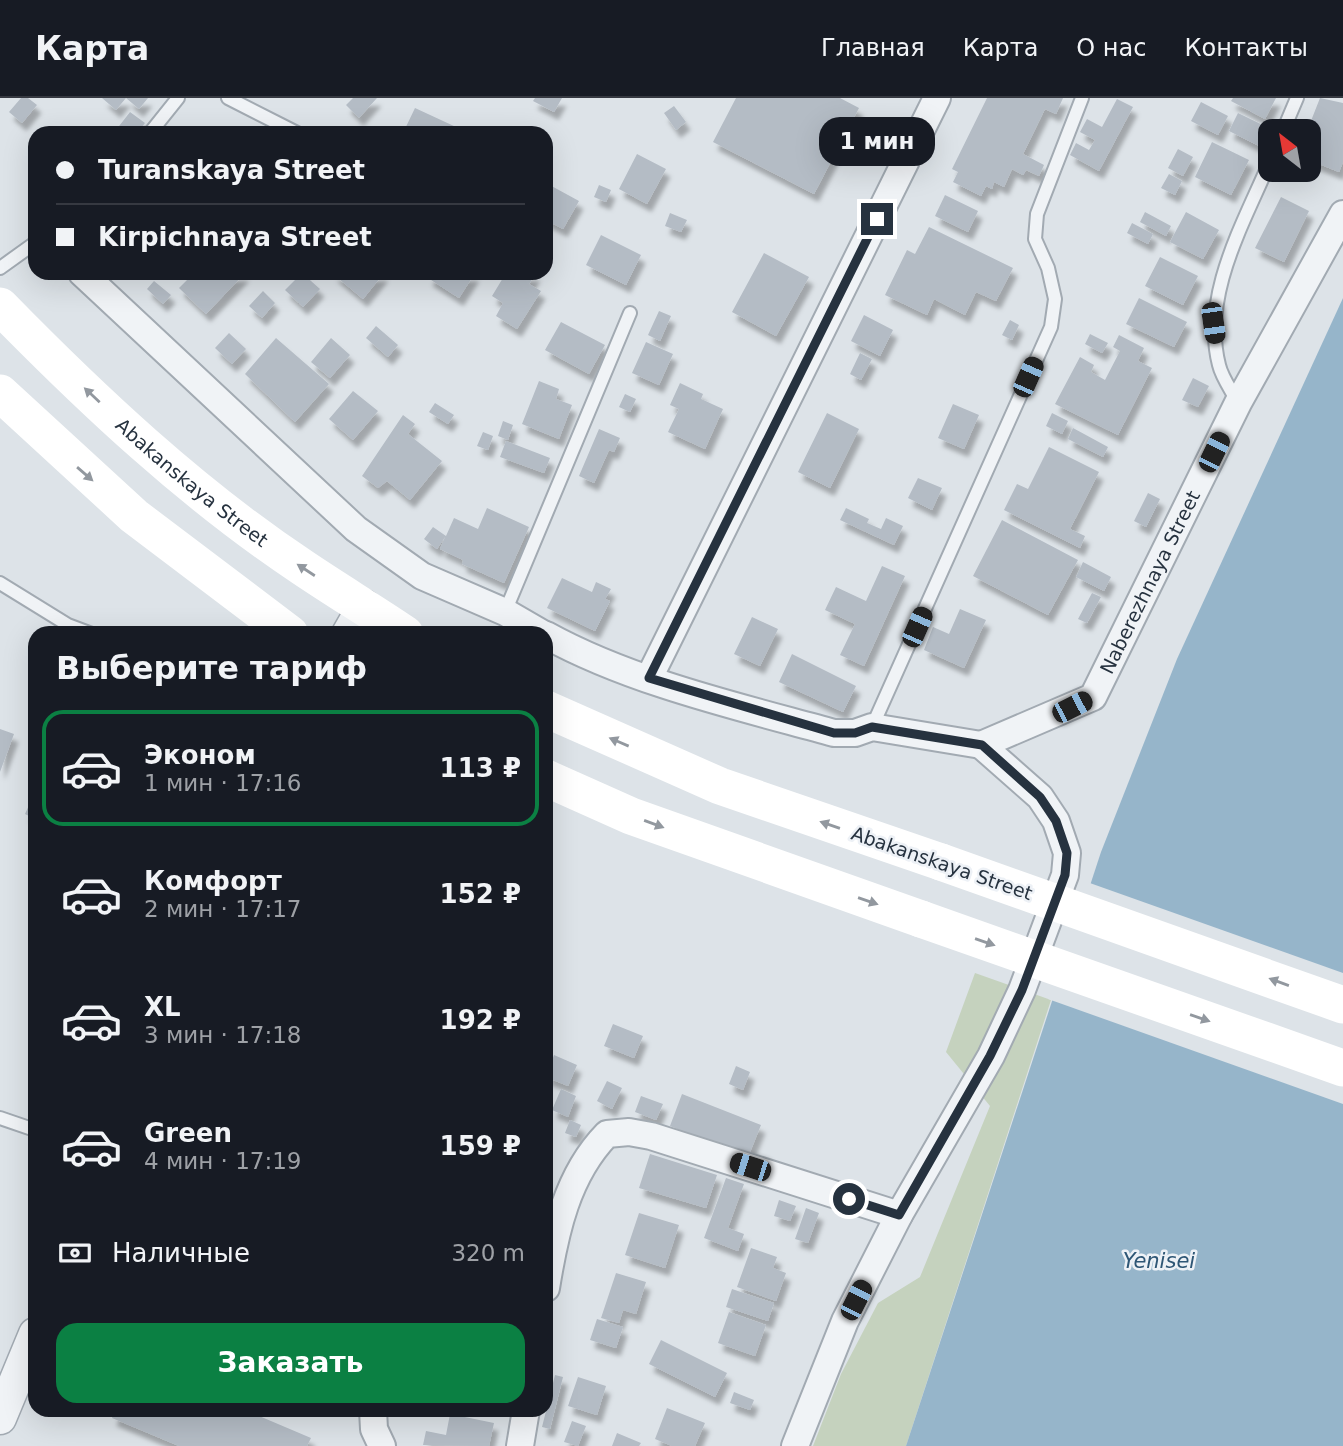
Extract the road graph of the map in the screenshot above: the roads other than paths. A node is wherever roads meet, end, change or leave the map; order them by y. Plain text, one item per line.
1 (178, 98) edge
2 (228, 98) edge
3 (937, 98) edge
4 (1082, 98) edge
5 (1297, 98) edge
6 (1288, 119) edge
7 (156, 126) edge
8 (283, 126) edge
9 (1261, 182) edge
10 (1343, 214) edge
11 (28, 248) edge
12 (0, 268) edge
13 (89, 280) edge
14 (0, 306) edge
15 (630, 313) dead end
16 (0, 394) edge
17 (1238, 403) junction
18 (0, 583) edge
19 (505, 612) junction
20 (356, 620) edge
21 (71, 626) edge
22 (279, 626) edge
23 (377, 626) edge
24 (530, 626) edge
25 (553, 639) edge
26 (649, 678) junction
27 (553, 712) edge
28 (872, 727) junction
29 (982, 745) junction
30 (553, 781) edge
31 (1343, 1005) edge
32 (1343, 1068) edge
33 (0, 1118) edge
34 (28, 1128) edge
35 (899, 1215) junction
36 (553, 1260) edge
37 (28, 1351) edge
38 (373, 1417) edge
39 (525, 1417) edge
40 (0, 1418) edge
41 (382, 1446) edge
42 (520, 1446) edge
43 (795, 1446) edge

1 - 7 lane
2 - 8 lane
3 - 26 street
4 - 28 lane
5 - 6 lane
9 - 17 lane
10 - 17 street, Naberezhnaya Street
11 - 12 lane
13 - 19 street
20 -> 14 main road, Abakanskaya Street
15 - 19 lane
16 -> 22 main road
17 - 29 street, Naberezhnaya Street
18 - 21 lane
19 - 24 street
20 - 23 main road, Abakanskaya Street
25 - 26 street
26 - 28 street
31 -> 27 main road, Abakanskaya Street, bridge
28 - 29 street
29 - 35 street
30 -> 32 main road, bridge
33 - 34 lane
35 - 36 street
35 - 43 street
37 - 40 street
38 - 41 street
39 - 42 street

